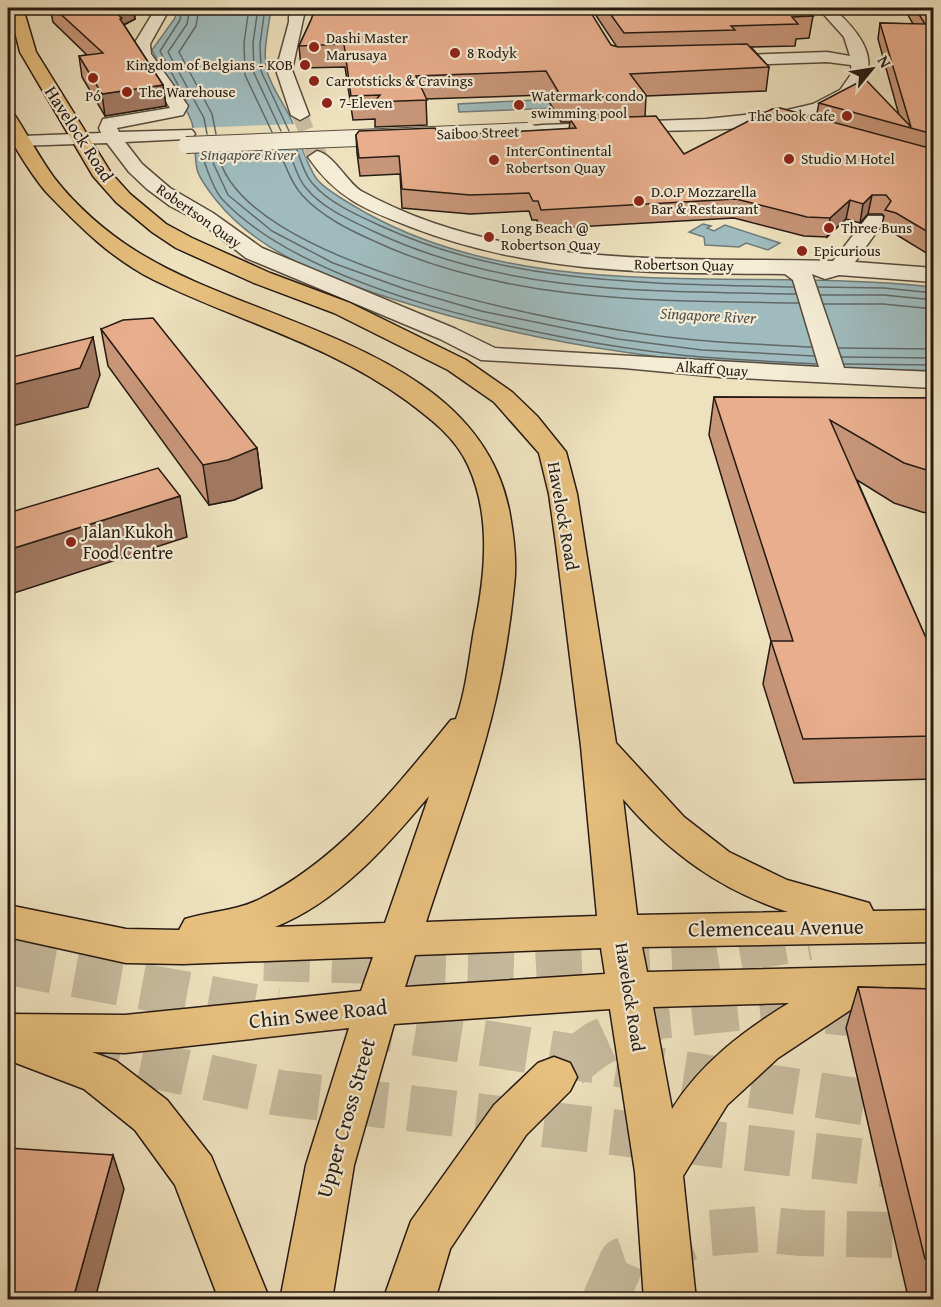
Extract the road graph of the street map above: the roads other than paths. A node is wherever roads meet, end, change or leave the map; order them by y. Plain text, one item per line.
1 (16, 8) edge
2 (163, 8) edge
3 (296, 8) edge
4 (818, 10) edge
5 (840, 58) junction
6 (697, 61) edge
7 (861, 62) junction
8 (762, 113) junction
9 (300, 115) tunnel mouth
10 (8, 118) edge
11 (782, 118) junction
12 (738, 123) junction
13 (814, 123) junction
14 (524, 126) junction
15 (100, 143) junction
16 (26, 147) junction
17 (317, 157) tunnel mouth
18 (875, 220) edge
19 (839, 268) junction
20 (797, 272) junction
21 (933, 275) edge
22 (490, 355) joint
23 (834, 376) junction
24 (933, 380) edge
25 (475, 714) junction
26 (599, 746) junction
27 (8, 921) edge
28 (925, 926) edge
29 (619, 931) junction
30 (399, 940) junction
31 (126, 946) junction
32 (860, 982) junction
33 (933, 982) edge
34 (629, 990) junction
35 (377, 1007) junction
36 (8, 1033) edge
37 (8, 1040) edge
38 (554, 1077) tunnel mouth
39 (659, 1172) junction
40 (245, 1299) edge
41 (306, 1299) edge
42 (410, 1299) edge
43 (670, 1299) edge

1 - 15 main road, Havelock Road
2 - 15 street
3 - 9 street
4 - 5 street
4 - 7 street
5 - 6 street
5 - 7 street
5 - 8 street
7 - 13 street
8 - 11 street
8 - 14 street, Saiboo Street
10 - 16 main road
11 - 12 street, Saiboo Street
11 - 13 street
12 - 13 street
12 - 14 street, Saiboo Street
14 - 15 street, Saiboo Street, bridge
15 - 16 street, Saiboo Street
15 - 22 street, Robertson Quay
15 - 26 main road, Havelock Road
16 - 25 main road
17 - 20 street, Robertson Quay
18 - 19 street
19 - 20 street, Robertson Quay
19 - 21 street
20 - 23 street
22 - 23 street, Alkaff Quay
23 - 24 street, Alkaff Quay
25 - 30 main road
25 - 31 main road
26 - 28 main road
26 - 29 main road, Havelock Road
27 - 31 main road
28 - 29 main road, Clemenceau Avenue
29 - 30 main road
29 - 34 main road, Havelock Road
30 - 31 main road
30 - 35 main road, Upper Cross Street
32 - 33 main road
32 - 34 main road
32 - 39 main road
34 - 35 main road, Chin Swee Road
34 - 39 main road, Havelock Road
35 - 36 main road, Chin Swee Road
35 - 41 main road, Upper Cross Street
37 - 40 main road
38 - 42 main road
39 - 43 main road, Havelock Road

